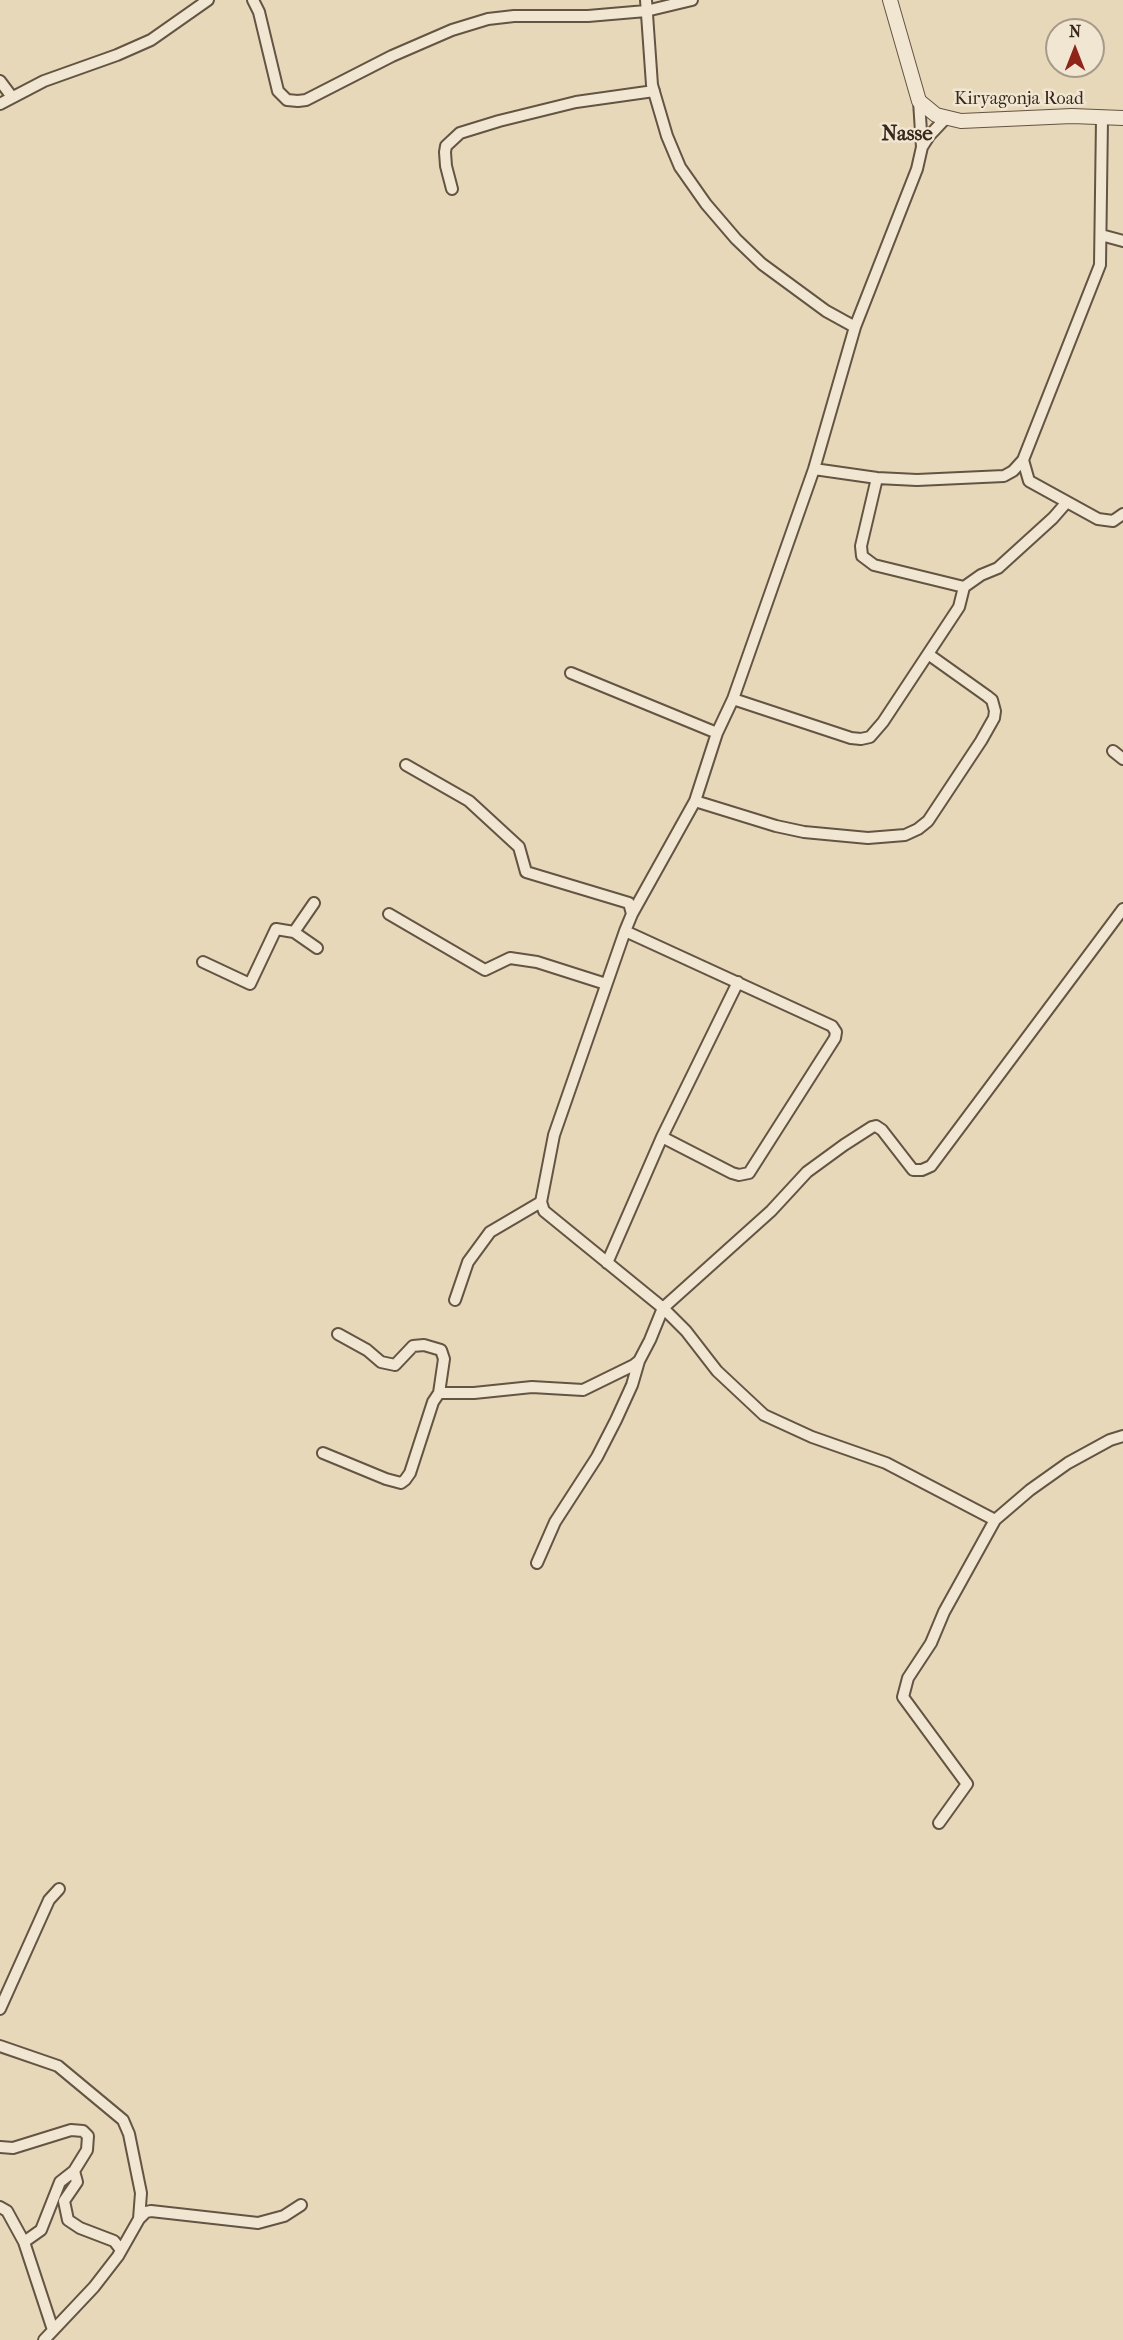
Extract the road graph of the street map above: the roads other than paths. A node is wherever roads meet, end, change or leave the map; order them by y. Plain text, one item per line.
1 (208, 0) edge
2 (253, 0) edge
3 (692, 0) edge
4 (890, 0) edge
5 (646, 6) edge
6 (0, 81) edge
7 (654, 91) junction
8 (12, 98) junction
9 (919, 101) junction
10 (0, 104) edge
11 (1102, 118) junction
12 (1123, 118) edge
13 (945, 119) junction
14 (922, 147) junction
15 (452, 189) dead end
16 (1101, 235) junction
17 (1123, 241) edge
18 (855, 327) junction
19 (1023, 460) junction
20 (814, 469) junction
21 (877, 477) junction
22 (1067, 502) junction
23 (1123, 514) edge
24 (964, 587) junction
25 (928, 654) junction
26 (571, 673) dead end
27 (734, 699) junction
28 (717, 733) junction
29 (1113, 752) dead end
30 (1123, 759) edge
31 (406, 765) dead end
32 (695, 801) junction
33 (314, 903) dead end
34 (1123, 909) edge
35 (389, 914) dead end
36 (632, 914) junction
37 (625, 931) junction
38 (294, 932) junction
39 (317, 948) dead end
40 (203, 962) dead end
41 (738, 982) junction
42 (606, 984) junction
43 (662, 1137) junction
44 (541, 1203) junction
45 (607, 1263) junction
46 (455, 1300) dead end
47 (663, 1308) junction
48 (338, 1334) dead end
49 (639, 1361) junction
50 (440, 1393) junction
51 (1123, 1436) edge
52 (323, 1453) dead end
53 (995, 1520) junction
54 (537, 1563) dead end
55 (939, 1823) dead end
56 (59, 1889) dead end
57 (0, 2009) edge
58 (0, 2046) edge
59 (0, 2147) edge
60 (74, 2171) junction
61 (301, 2205) dead end
62 (0, 2206) edge
63 (139, 2219) junction
64 (24, 2242) junction
65 (121, 2250) junction
66 (52, 2331) junction
67 (44, 2340) edge

1 - 8 street
2 - 5 street
3 - 5 street
4 - 9 street
5 - 7 street
6 - 8 street
7 - 15 street
7 - 18 street
8 - 10 street
9 - 13 street, Kiryagonja Road
9 - 14 street
11 - 12 street, Kiryagonja Road
11 - 13 street, Kiryagonja Road
11 - 16 street
13 - 14 street
14 - 18 street
16 - 17 street
16 - 19 street
18 - 20 street
19 - 21 street
19 - 22 street
20 - 21 street
20 - 27 street
21 - 24 street
22 - 23 street
22 - 24 street
24 - 25 street
25 - 27 street
25 - 32 street
26 - 28 street
27 - 28 street
28 - 32 street
29 - 30 street
31 - 36 street
32 - 36 street
33 - 38 street
34 - 47 street
35 - 42 street
36 - 37 street
37 - 41 street
37 - 42 street
38 - 39 street
38 - 40 street
41 - 43 street
41 - 43 street
42 - 44 street
43 - 45 street
44 - 45 street
44 - 46 street
45 - 47 street
47 - 49 street
47 - 53 street
48 - 50 street
49 - 50 street
49 - 54 street
50 - 52 street
51 - 53 street
53 - 55 street
56 - 57 street
58 - 63 street
59 - 60 street
60 - 64 street
60 - 65 street
61 - 63 street
62 - 64 street
63 - 65 street
64 - 66 street
65 - 66 street
66 - 67 street

